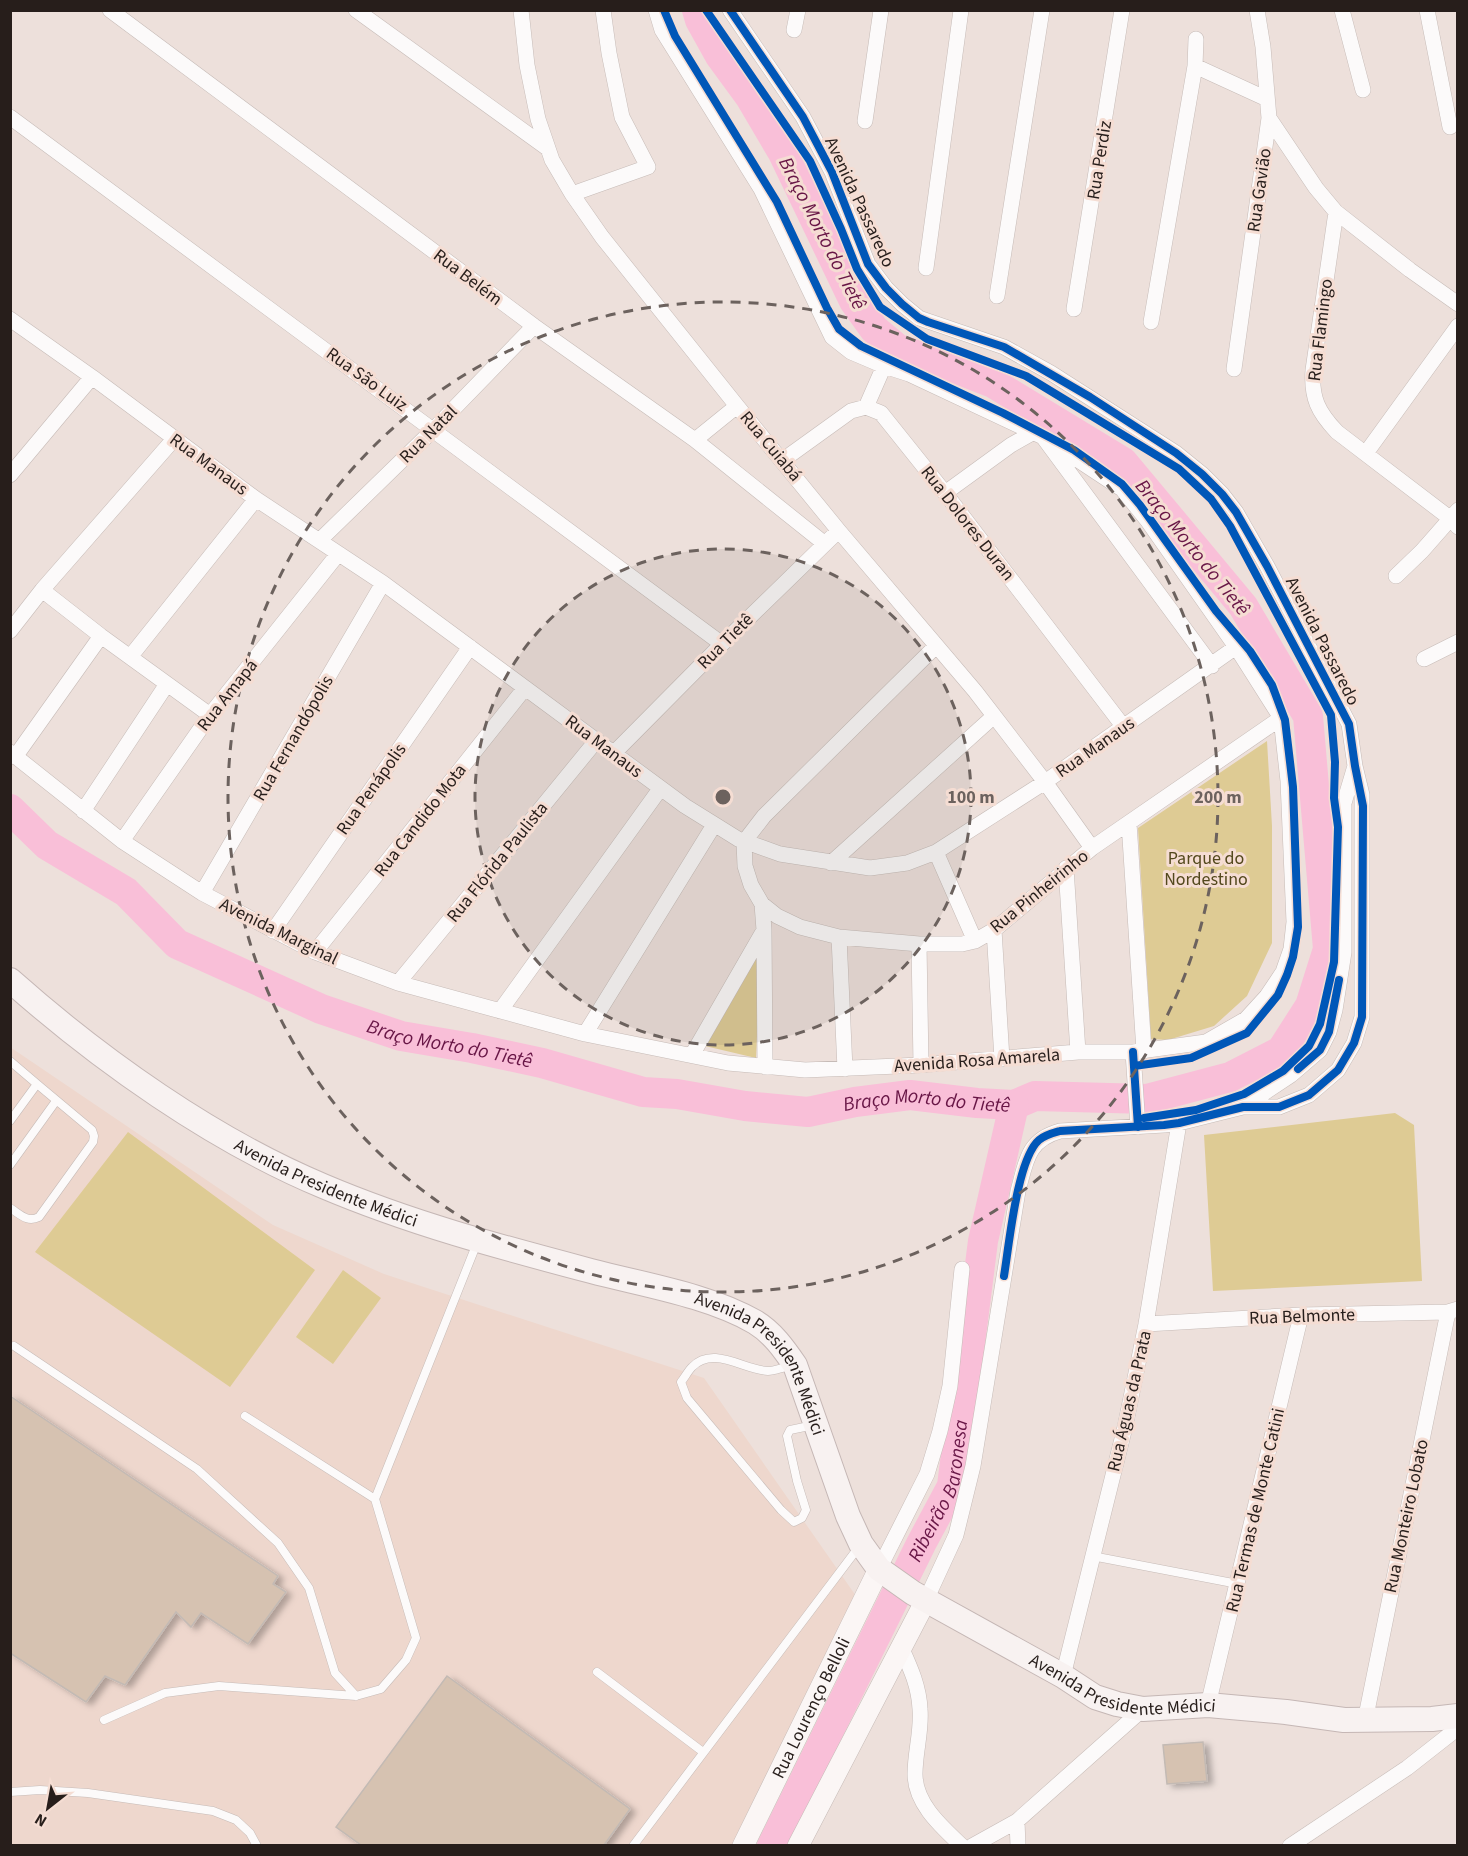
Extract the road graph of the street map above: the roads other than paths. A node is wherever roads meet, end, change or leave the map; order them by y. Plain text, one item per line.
1 (110, 10) edge
2 (356, 10) edge
3 (521, 10) edge
4 (603, 10) edge
5 (656, 10) edge
6 (730, 10) edge
7 (798, 10) edge
8 (881, 10) edge
9 (961, 10) edge
10 (1042, 10) edge
11 (1122, 10) edge
12 (1257, 10) edge
13 (1342, 10) edge
14 (1426, 10) edge
15 (794, 30) dead end
16 (1196, 39) dead end
17 (1195, 66) junction
18 (1363, 90) dead end
19 (1267, 99) junction
20 (10, 117) edge
21 (1269, 118) junction
22 (865, 121) dead end
23 (1450, 126) dead end
24 (547, 148) junction
25 (572, 194) junction
26 (1336, 212) junction
27 (926, 268) dead end
28 (997, 296) dead end
29 (1458, 304) edge
30 (1074, 309) dead end
31 (1151, 322) dead end
32 (534, 326) junction
33 (1458, 326) edge
34 (13, 328) edge
35 (884, 366) junction
36 (1234, 369) dead end
37 (92, 377) junction
38 (738, 406) junction
39 (866, 407) junction
40 (434, 429) junction
41 (1035, 432) junction
42 (174, 439) junction
43 (695, 440) junction
44 (1050, 446) junction
45 (1366, 453) junction
46 (783, 460) junction
47 (10, 475) edge
48 (945, 493) junction
49 (256, 499) junction
50 (1455, 519) edge
51 (839, 531) junction
52 (320, 540) junction
53 (825, 544) junction
54 (338, 554) junction
55 (1396, 576) dead end
56 (382, 583) junction
57 (42, 590) junction
58 (10, 631) edge
59 (101, 636) junction
60 (1458, 642) edge
61 (722, 644) junction
62 (936, 646) junction
63 (470, 647) junction
64 (1236, 648) junction
65 (130, 657) junction
66 (1424, 659) dead end
67 (1212, 666) junction
68 (167, 684) junction
69 (525, 688) junction
70 (210, 715) junction
71 (994, 716) junction
72 (1281, 718) junction
73 (1123, 726) junction
74 (596, 741) junction
75 (13, 754) edge
76 (613, 754) junction
77 (1354, 766) junction
78 (1045, 782) junction
79 (660, 789) junction
80 (83, 811) junction
81 (1129, 823) junction
82 (714, 825) junction
83 (122, 841) junction
84 (744, 842) junction
85 (1092, 848) junction
86 (936, 852) junction
87 (831, 863) junction
88 (1066, 868) junction
89 (202, 893) junction
90 (762, 904) junction
91 (764, 930) junction
92 (994, 930) junction
93 (273, 931) junction
94 (839, 937) junction
95 (975, 941) junction
96 (919, 944) junction
97 (315, 952) junction
98 (398, 983) junction
99 (12, 985) edge
100 (500, 1011) junction
101 (585, 1034) junction
102 (1078, 1052) junction
103 (1139, 1052) junction
104 (692, 1055) junction
105 (1002, 1059) junction
106 (10, 1061) edge
107 (921, 1065) junction
108 (765, 1067) junction
109 (845, 1069) junction
110 (38, 1084) junction
111 (56, 1101) junction
112 (1243, 1107) junction
113 (10, 1121) edge
114 (1179, 1123) junction
115 (1138, 1127) junction
116 (10, 1165) edge
117 (10, 1208) edge
118 (478, 1241) junction
119 (962, 1269) dead end
120 (1453, 1311) edge
121 (1301, 1315) junction
122 (1146, 1324) junction
123 (14, 1346) dead end
124 (795, 1365) junction
125 (244, 1416) dead end
126 (816, 1424) junction
127 (375, 1499) junction
128 (861, 1544) junction
129 (1092, 1556) junction
130 (885, 1574) junction
131 (1238, 1584) junction
132 (919, 1596) junction
133 (901, 1647) junction
134 (597, 1672) dead end
135 (1062, 1676) junction
136 (356, 1696) junction
137 (1208, 1706) junction
138 (1143, 1709) junction
139 (1458, 1716) edge
140 (104, 1720) dead end
141 (1365, 1721) junction
142 (1458, 1728) edge
143 (703, 1752) junction
144 (10, 1792) edge
145 (1017, 1821) junction
146 (257, 1845) edge
147 (633, 1845) edge
148 (743, 1845) edge
149 (798, 1845) edge
150 (962, 1845) edge
151 (972, 1845) edge
152 (1018, 1845) edge
153 (1290, 1845) edge

1 - 32 street, Rua Belém
2 - 24 street
3 - 24 street, Rua Cuiabá
4 - 25 street
5 - 35 street
6 - 77 street, Avenida Passaredo
7 - 15 street
8 - 22 street
9 - 27 street
10 - 28 street
11 - 30 street, Rua Perdiz
12 - 19 street, Rua Gavião
13 - 18 street
14 - 23 street
16 - 17 street
17 - 19 street
17 - 31 street
19 - 21 street, Rua Gavião
20 - 40 street, Rua São Luiz
21 - 26 street
21 - 36 street, Rua Gavião
24 - 25 street, Rua Cuiabá
25 - 38 street, Rua Cuiabá
26 - 29 street
26 - 45 street, Rua Flamingo
32 - 40 street, Rua Natal
32 - 43 street, Rua Belém
33 - 45 street
34 - 37 street, Rua Manaus
35 - 39 street
35 - 41 street
37 - 42 street, Rua Manaus
37 - 47 street
38 - 43 street
38 - 46 street, Rua Cuiabá
39 - 46 street
39 - 48 street, Rua Dolores Duran
40 - 52 street, Rua Natal
40 - 61 street, Rua São Luiz
41 - 44 street
41 - 48 street
42 - 49 street, Rua Manaus
42 - 57 street
43 - 53 street, Rua Belém
44 - 64 street
44 - 67 street
45 - 50 street, Rua Flamingo
46 - 51 street, Rua Cuiabá
48 - 73 street, Rua Dolores Duran
49 - 52 street, Rua Manaus
49 - 65 street
50 - 55 street
51 - 53 street, Rua Tietê
51 - 62 street, Rua Cuiabá
52 - 54 street, Rua Manaus
53 - 61 street, Rua Tietê
54 - 56 street, Rua Manaus
54 - 70 street, Rua Amapá
56 - 63 street, Rua Manaus
56 - 89 street, Rua Fernandópolis
57 - 58 street
57 - 59 street
59 - 65 street
59 - 75 street
60 - 66 street
61 - 76 street, Rua Tietê
62 - 71 street, Rua Cuiabá
62 - 84 street
63 - 69 street, Rua Manaus
63 - 93 street, Rua Penápolis
64 - 67 street, Rua Manaus
64 - 72 street
65 - 68 street
67 - 73 street, Rua Manaus
68 - 70 street
68 - 80 street
69 - 74 street, Rua Manaus
69 - 97 street, Rua Candido Mota
70 - 83 street, Rua Amapá
71 - 78 street, Rua Cuiabá
71 - 87 street
72 - 81 street, Rua Pinheirinho
72 - 103 street, Avenida Rosa Amarela
73 - 78 street, Rua Manaus
74 - 76 street, Rua Manaus
74 - 98 street, Rua Flórida Paulista
75 - 80 street, Avenida Marginal
76 - 79 street, Rua Manaus
77 - 112 street, Avenida Passaredo
77 - 112 street, Avenida Passaredo
78 - 85 street, Rua Cuiabá
78 - 86 street, Rua Manaus
79 - 82 street, Rua Manaus
79 - 100 street
80 - 83 street, Avenida Marginal
81 - 85 street, Rua Pinheirinho
81 - 103 street
82 - 84 street, Rua Manaus
82 - 101 street
83 - 89 street, Avenida Marginal
84 - 87 street, Rua Manaus
84 - 90 street, Rua Pinheirinho
85 - 88 street, Rua Pinheirinho
86 - 87 street, Rua Manaus
86 - 95 street
88 - 92 street, Rua Pinheirinho
88 - 102 street
89 - 93 street, Avenida Marginal
90 - 91 street
90 - 94 street, Rua Pinheirinho
91 - 104 street
91 - 108 street
92 - 95 street, Rua Pinheirinho
92 - 105 street
93 - 97 street, Avenida Marginal
94 - 96 street, Rua Pinheirinho
94 - 109 street
95 - 96 street, Rua Pinheirinho
96 - 107 street
97 - 98 street, Avenida Marginal
98 - 100 street, Avenida Marginal
99 - 118 main road, Avenida Presidente Médici
100 - 101 street, Avenida Marginal
101 - 104 street, Avenida Rosa Amarela
102 - 103 street, Avenida Rosa Amarela
102 - 105 street, Avenida Rosa Amarela
103 - 115 street
104 - 108 street, Avenida Rosa Amarela
105 - 107 street, Avenida Rosa Amarela
106 - 110 lane
107 - 109 street, Avenida Rosa Amarela
108 - 109 street, Avenida Rosa Amarela
110 - 111 lane
110 - 113 lane
111 - 116 lane
111 - 117 lane
112 - 114 street, Avenida Passaredo
114 - 115 street, Avenida Passaredo
114 - 122 street, Rua Águas da Prata
115 - 132 street, Avenida Passaredo
118 - 124 main road, Avenida Presidente Médici
118 - 127 lane
119 - 130 street
120 - 121 street, Rua Belmonte
120 - 141 street, Rua Monteiro Lobato
121 - 122 street, Rua Belmonte
121 - 131 street, Rua Termas de Monte Catini
122 - 129 street, Rua Águas da Prata
123 - 136 lane
124 - 126 main road, Avenida Presidente Médici
124 - 126 lane
125 - 127 lane
126 - 128 main road, Avenida Presidente Médici
127 - 136 lane
128 - 130 main road, Avenida Presidente Médici
128 - 143 lane
129 - 131 lane
129 - 135 street, Rua Águas da Prata
130 - 132 main road, Avenida Presidente Médici
130 - 148 street, Rua Lourenço Belloli
131 - 137 street, Rua Termas de Monte Catini
132 - 133 street
132 - 135 main road, Avenida Presidente Médici
133 - 149 street
133 - 150 street
134 - 143 lane
135 - 138 main road, Avenida Presidente Médici
136 - 140 lane
137 - 138 main road, Avenida Presidente Médici
137 - 141 main road, Avenida Presidente Médici
138 - 145 street
139 - 141 main road, Avenida Presidente Médici
142 - 153 street
143 - 147 lane
144 - 146 lane
145 - 151 street
145 - 152 street

